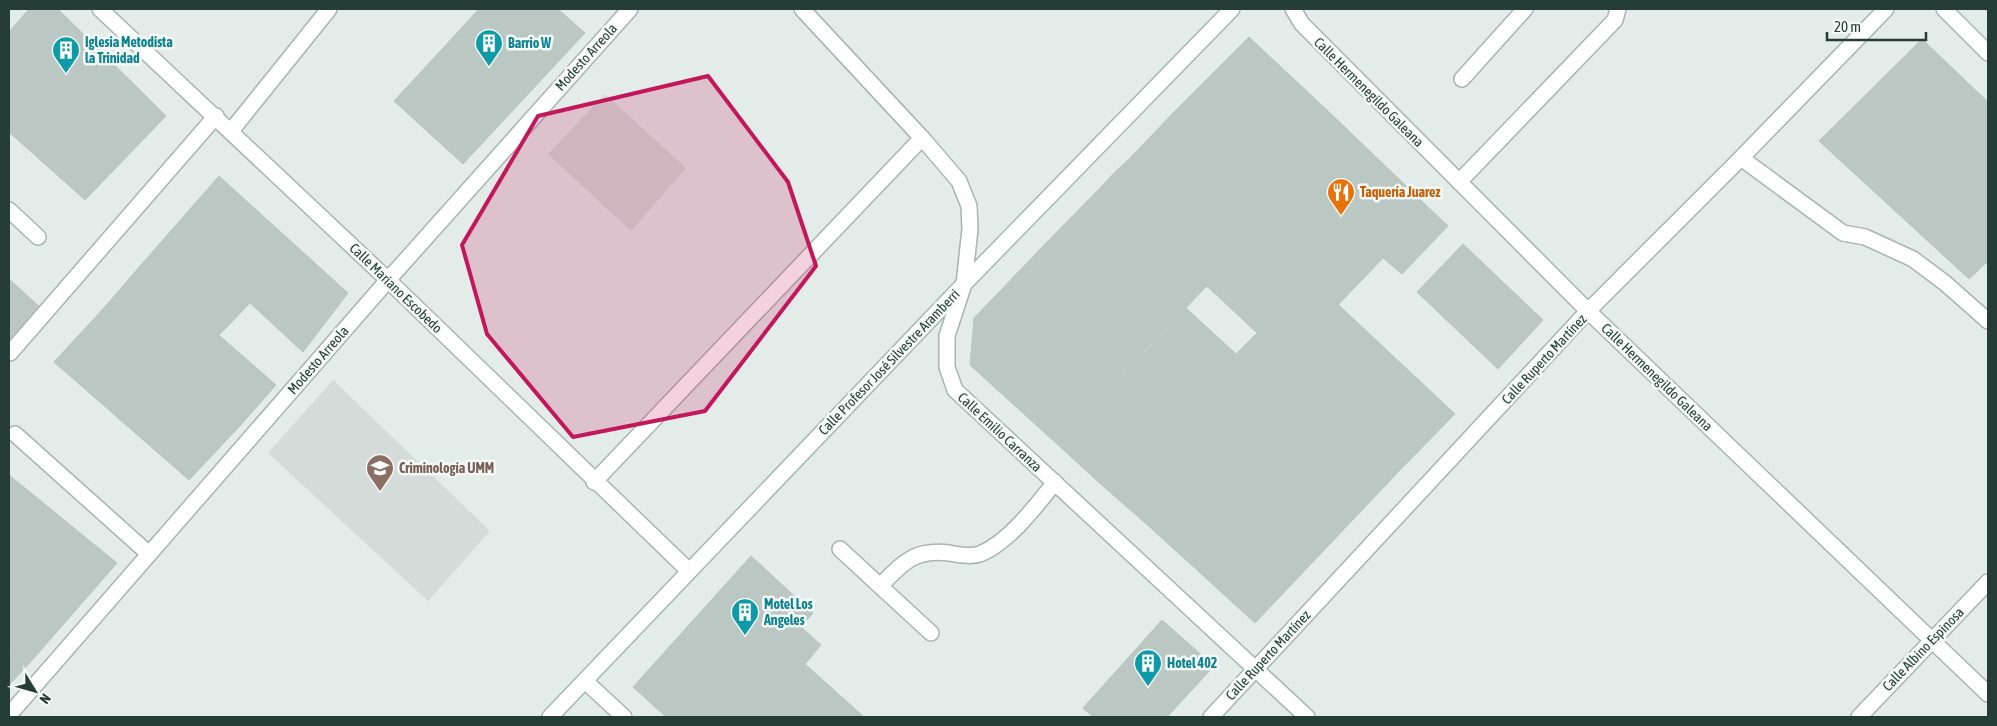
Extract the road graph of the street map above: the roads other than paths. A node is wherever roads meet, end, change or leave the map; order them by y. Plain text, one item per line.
1 (100, 9) edge
2 (330, 9) edge
3 (630, 9) edge
4 (802, 9) edge
5 (1232, 9) edge
6 (1293, 9) edge
7 (1525, 9) edge
8 (1618, 9) edge
9 (1886, 9) edge
10 (1944, 9) edge
11 (1988, 53) edge
12 (1462, 79) dead end
13 (216, 116) junction
14 (231, 131) junction
15 (922, 138) junction
16 (1742, 158) junction
17 (1459, 182) junction
18 (9, 210) edge
19 (38, 237) dead end
20 (388, 280) junction
21 (964, 284) junction
22 (1588, 311) junction
23 (1988, 321) edge
24 (10, 353) dead end
25 (15, 434) dead end
26 (594, 482) junction
27 (1055, 482) junction
28 (840, 549) dead end
29 (149, 554) junction
30 (689, 572) junction
31 (1988, 582) edge
32 (880, 586) junction
33 (931, 634) dead end
34 (1932, 639) junction
35 (1255, 669) junction
36 (585, 681) junction
37 (1988, 694) edge
38 (9, 715) edge
39 (550, 717) edge
40 (624, 717) edge
41 (1211, 717) edge
42 (1307, 717) edge
43 (1859, 717) edge

1 - 13 street, Calle Mariano Escobedo
2 - 14 street
3 - 20 street, Modesto Arreola
4 - 15 street, Calle Emilio Carranza
5 - 21 street, Calle Profesor José Silvestre Aramberri
6 - 17 street, Calle Hermenegildo Galeana
7 - 12 street
8 - 17 street
9 - 16 street, Calle Ruperto Martínez
10 - 11 street
13 - 14 street, Calle Mariano Escobedo
13 - 24 street
14 - 20 street, Calle Mariano Escobedo
15 - 21 street, Calle Emilio Carranza
15 - 26 street
16 - 22 street, Calle Ruperto Martínez
16 - 23 street
17 - 22 street, Calle Hermenegildo Galeana
18 - 19 street
20 - 26 street, Calle Mariano Escobedo
20 - 29 street, Modesto Arreola
21 - 27 street, Calle Emilio Carranza
21 - 30 street, Calle Profesor José Silvestre Aramberri
22 - 34 street, Calle Hermenegildo Galeana
22 - 35 street, Calle Ruperto Martínez
25 - 29 street
26 - 30 street, Calle Mariano Escobedo
27 - 32 street
27 - 35 street, Calle Emilio Carranza
28 - 32 street
29 - 38 street, Modesto Arreola
30 - 36 street, Calle Profesor José Silvestre Aramberri
31 - 34 street, Calle Albino Espinosa
32 - 33 street
34 - 37 street, Calle Hermenegildo Galeana
34 - 43 street, Calle Albino Espinosa
35 - 41 street, Calle Ruperto Martínez
35 - 42 street, Calle Emilio Carranza
36 - 39 street, Calle Profesor José Silvestre Aramberri
36 - 40 street

